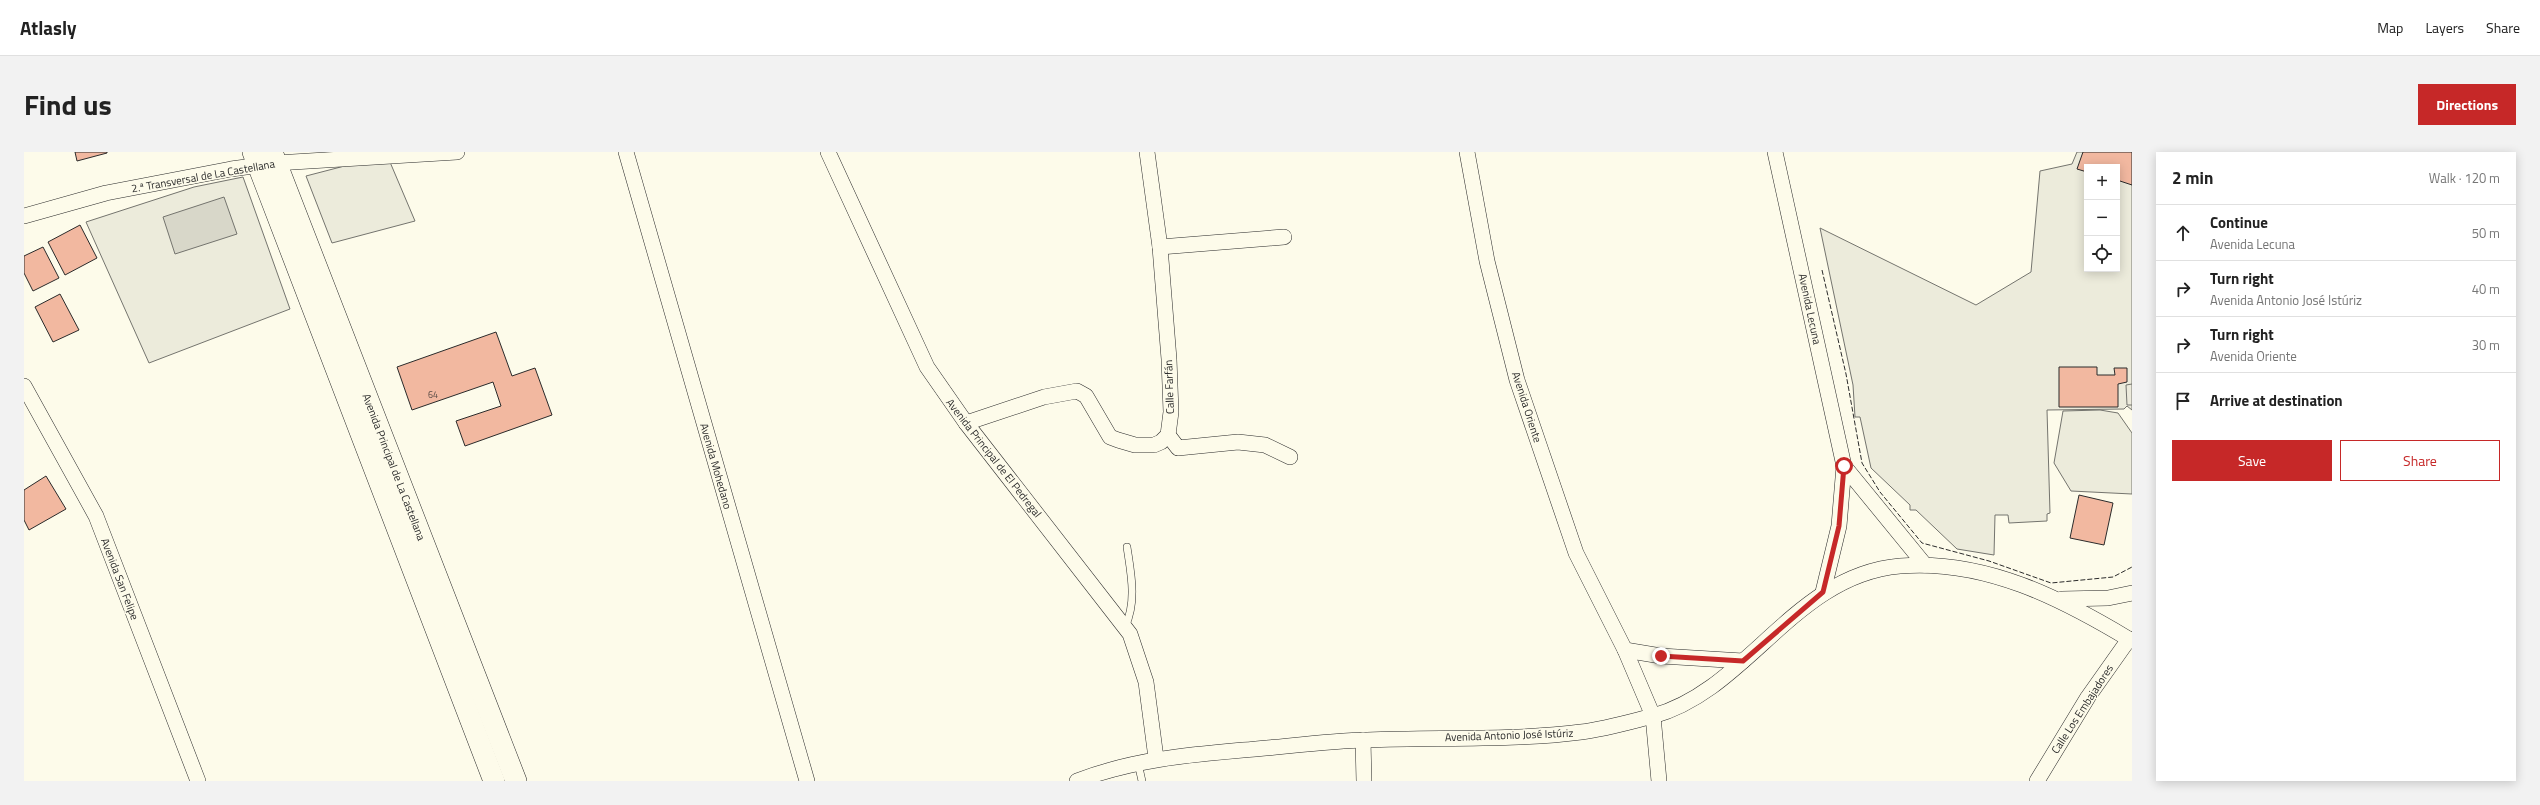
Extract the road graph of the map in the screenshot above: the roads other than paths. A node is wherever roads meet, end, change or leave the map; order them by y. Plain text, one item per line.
1 (458, 152) edge
2 (626, 152) edge
3 (828, 152) edge
4 (1147, 152) edge
5 (1467, 152) edge
6 (1775, 152) edge
7 (265, 158) edge
8 (24, 216) edge
9 (1284, 237) dead end
10 (1160, 247) junction
11 (24, 386) edge
12 (966, 423) junction
13 (1168, 434) junction
14 (1290, 457) dead end
15 (1844, 466) junction
16 (1127, 547) dead end
17 (1925, 565) junction
18 (1823, 592) junction
19 (2132, 593) edge
20 (2060, 599) junction
21 (1125, 627) junction
22 (2130, 640) edge
23 (1625, 650) junction
24 (1743, 661) junction
25 (1653, 716) junction
26 (1363, 740) junction
27 (1156, 758) junction
28 (1138, 762) junction
29 (198, 781) edge
30 (494, 781) edge
31 (516, 781) edge
32 (807, 781) edge
33 (1077, 781) edge
34 (1142, 781) edge
35 (1364, 781) edge
36 (1659, 781) edge
37 (2037, 781) edge

1 - 7 street, 2.ª Transversal de La Castellana
2 - 32 street, Avenida Mohedano
3 - 12 street, Avenida Principal de El Pedregal
4 - 10 street, Calle Farfán
5 - 23 street, Avenida Oriente
6 - 15 street, Avenida Lecuna
7 - 8 street, 2.ª Transversal de La Castellana
7 - 30 street, Avenida Principal de La Castellana
7 - 31 street, Avenida Principal de La Castellana
9 - 10 street
10 - 13 street, Calle Farfán
11 - 29 street, Avenida San Felipe
12 - 13 street
12 - 21 street, Avenida Principal de El Pedregal
13 - 14 street
15 - 17 street, Avenida Lecuna
15 - 18 street, Avenida Lecuna
16 - 21 lane
17 - 18 street, Avenida Antonio José Istúriz
17 - 20 street, Avenida Antonio José Istúriz
18 - 24 street, Avenida Antonio José Istúriz
19 - 20 street, Avenida Antonio José Istúriz
20 - 22 street, Avenida Antonio José Istúriz
21 - 27 street, Avenida Principal de El Pedregal
22 - 37 street, Calle Los Embajadores
23 - 24 street
23 - 25 street, Avenida Oriente
24 - 25 street, Avenida Antonio José Istúriz
25 - 26 street, Avenida Antonio José Istúriz
25 - 36 street, Avenida Oriente
26 - 27 street, Avenida Antonio José Istúriz
26 - 35 street
27 - 28 street, Avenida Antonio José Istúriz
28 - 33 street, Avenida Antonio José Istúriz
28 - 34 lane

